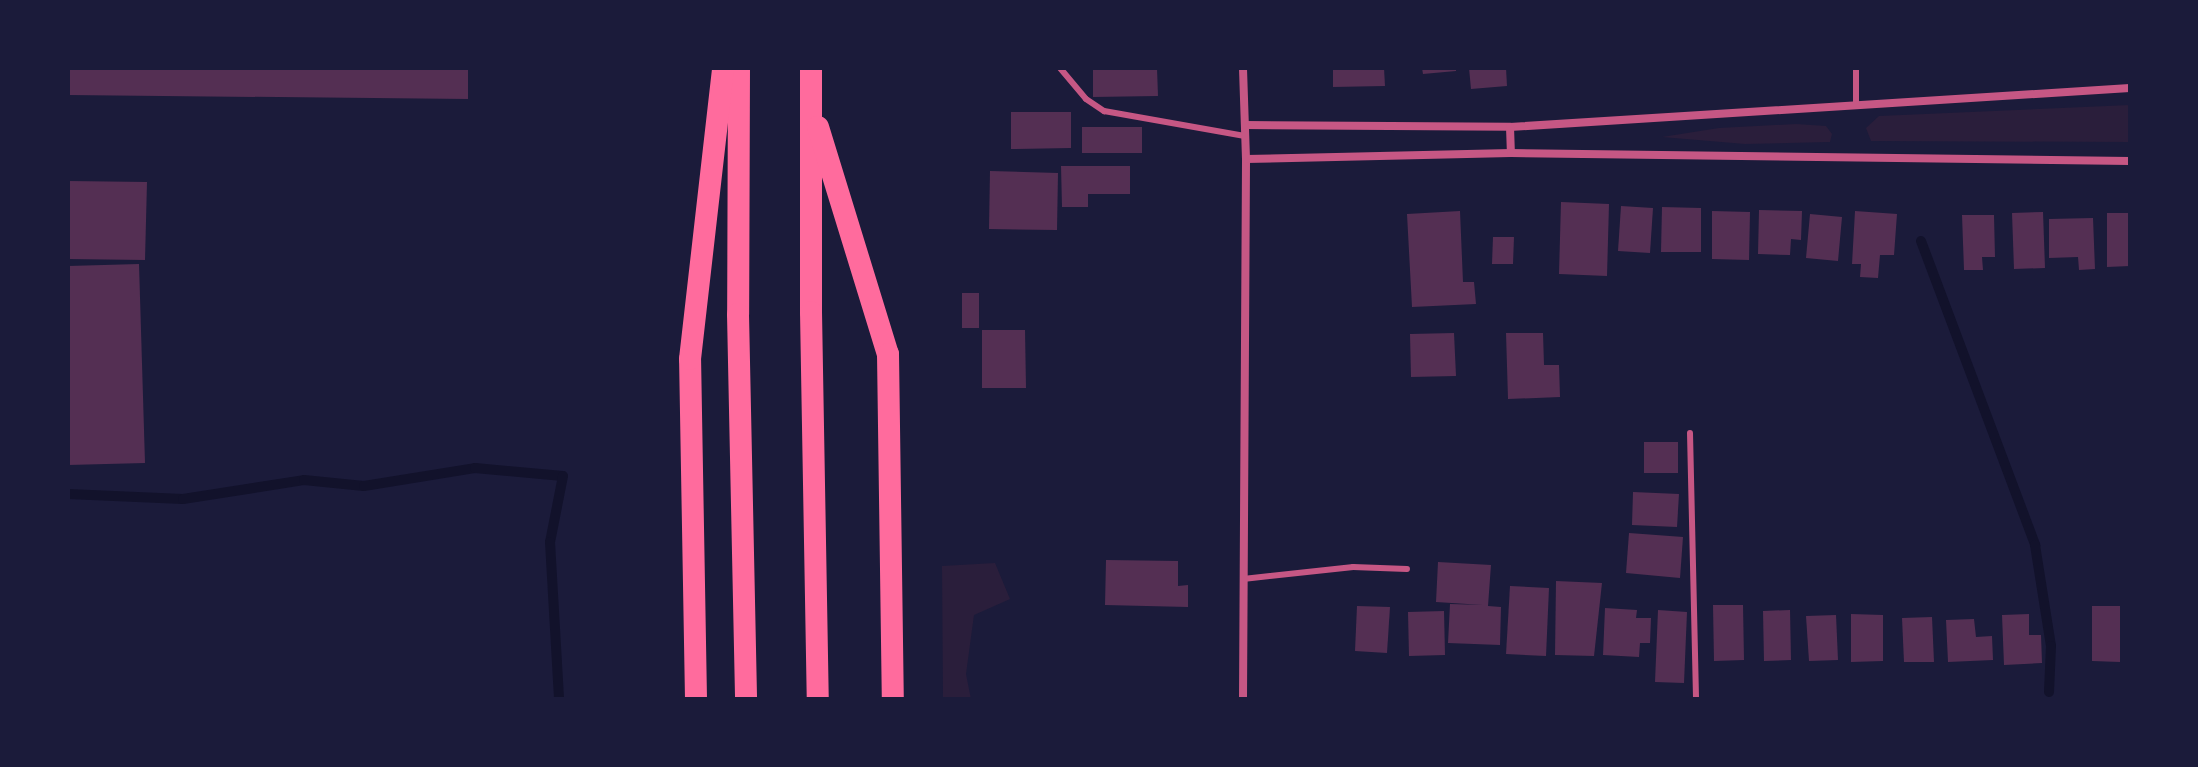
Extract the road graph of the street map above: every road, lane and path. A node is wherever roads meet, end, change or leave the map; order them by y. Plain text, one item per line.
1 (723, 68) edge
2 (739, 68) edge
3 (811, 68) edge
4 (1060, 68) edge
5 (1243, 68) edge
6 (1856, 68) edge
7 (2130, 88) edge
8 (1856, 105) junction
9 (812, 108) junction
10 (1245, 125) junction
11 (1510, 127) junction
12 (1245, 136) junction
13 (1511, 153) junction
14 (1246, 159) junction
15 (2130, 161) edge
16 (1690, 433) dead end
17 (1407, 569) dead end
18 (1243, 579) junction
19 (696, 699) edge
20 (746, 699) edge
21 (818, 699) edge
22 (893, 699) edge
23 (1243, 699) edge
24 (1696, 699) edge

1 - 19 highway
2 - 20 highway
3 - 9 highway
4 - 12 lane
5 - 10 street
6 - 8 lane
7 - 8 street
8 - 11 street
9 - 21 highway
9 - 22 highway
10 - 11 street
10 - 12 street
11 - 13 street
12 - 14 street
13 - 14 street
13 - 15 street
14 - 18 street
16 - 24 lane
17 - 18 lane
18 - 23 street

